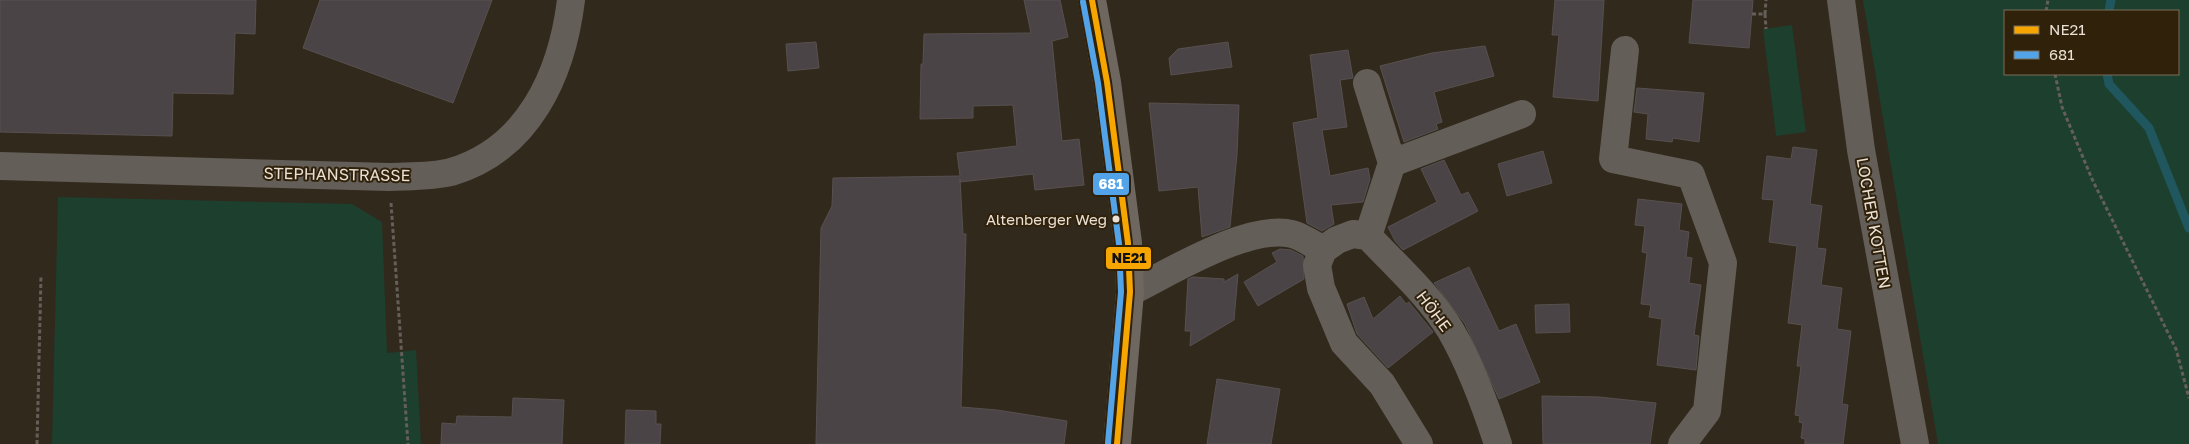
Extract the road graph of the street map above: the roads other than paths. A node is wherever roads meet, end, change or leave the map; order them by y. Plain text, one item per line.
1 (571, 0) edge
2 (1092, 0) edge
3 (1841, 0) edge
4 (1625, 50) dead end
5 (1367, 83) dead end
6 (1522, 114) dead end
7 (1392, 163) junction
8 (0, 166) edge
9 (1368, 236) junction
10 (1323, 250) junction
11 (1130, 292) junction
12 (1117, 444) edge
13 (1419, 444) edge
14 (1498, 444) edge
15 (1682, 444) edge
16 (1915, 444) edge

1 - 8 street, STEPHANSTRASSE
2 - 11 main road
3 - 16 street, LOCHER KOTTEN
4 - 15 street
5 - 7 street
6 - 7 street
7 - 9 street
9 - 10 street
9 - 14 street, HÖHE
10 - 11 street
10 - 13 street
11 - 12 main road

